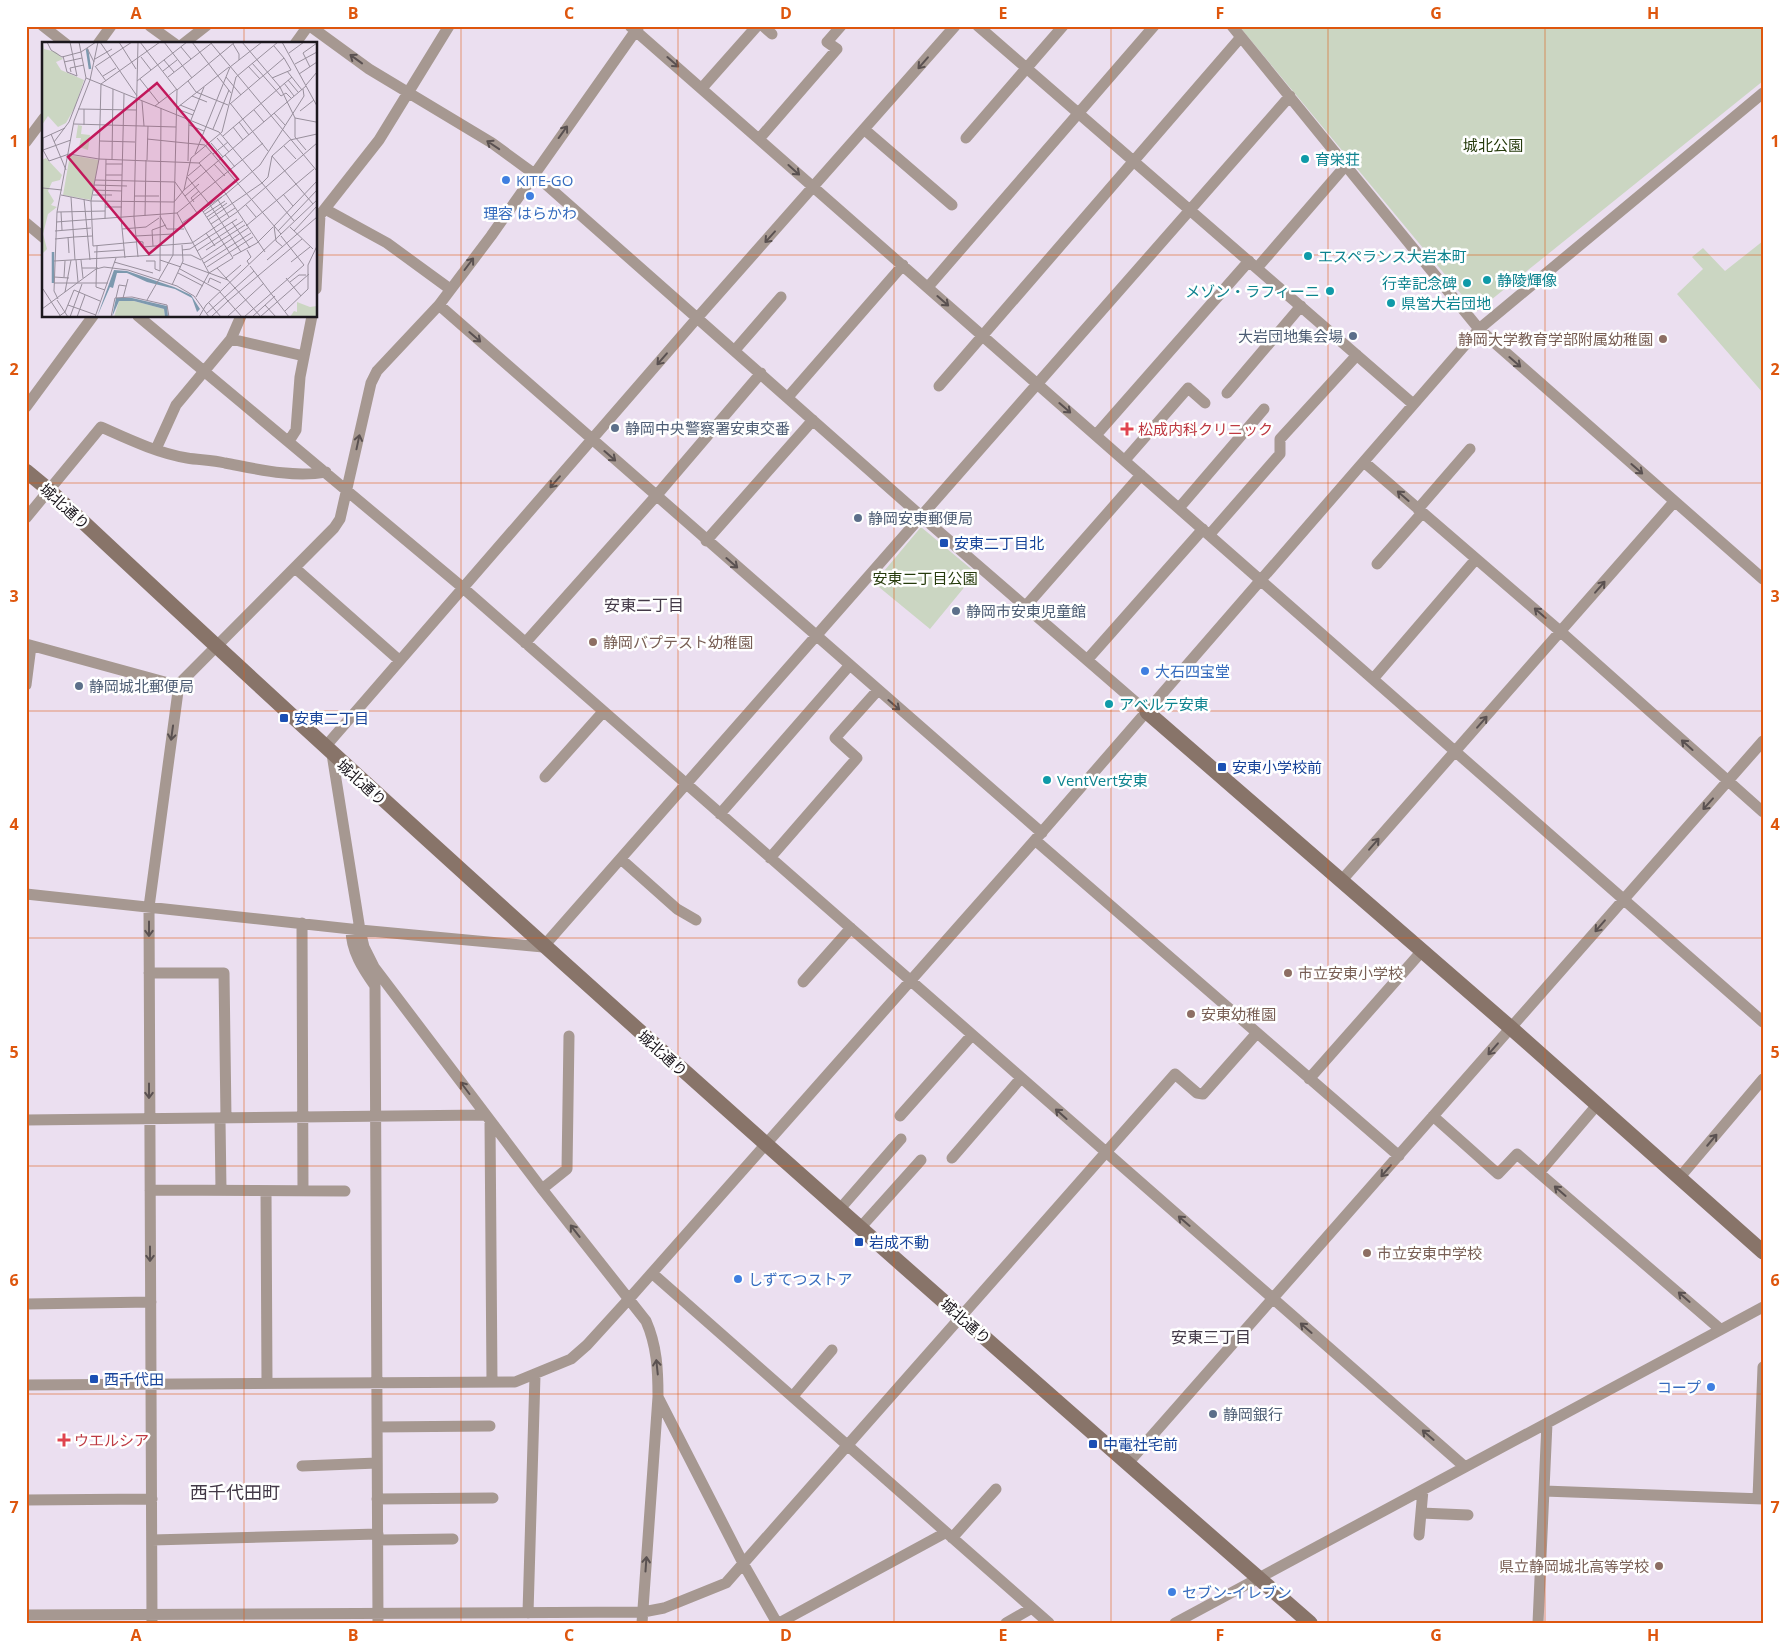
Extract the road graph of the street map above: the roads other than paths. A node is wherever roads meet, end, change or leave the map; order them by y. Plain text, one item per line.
1 (43, 26) edge
2 (112, 26) edge
3 (150, 26) edge
4 (206, 26) edge
5 (309, 26) edge
6 (449, 26) edge
7 (757, 26) edge
8 (841, 26) edge
9 (956, 26) edge
10 (978, 26) edge
11 (1063, 26) edge
12 (1154, 26) edge
13 (1232, 26) edge
14 (635, 28) edge
15 (1241, 37) junction
16 (63, 42) edge
17 (100, 42) edge
18 (172, 42) edge
19 (185, 42) edge
20 (297, 42) edge
21 (1026, 68) junction
22 (702, 88) junction
23 (1763, 93) edge
24 (407, 94) junction
25 (1290, 96) junction
26 (1078, 113) junction
27 (42, 122) edge
28 (865, 130) junction
29 (28, 137) edge
30 (966, 138) dead end
31 (759, 139) junction
32 (1133, 160) junction
33 (1347, 164) junction
34 (533, 173) junction
35 (814, 188) junction
36 (952, 205) dead end
37 (325, 209) junction
38 (1190, 209) junction
39 (26, 223) edge
40 (42, 236) edge
41 (318, 248) edge
42 (1253, 264) junction
43 (902, 265) junction
44 (928, 288) junction
45 (450, 290) junction
46 (781, 297) dead end
47 (439, 305) junction
48 (1301, 306) junction
49 (698, 317) junction
50 (92, 318) edge
51 (140, 318) edge
52 (239, 318) edge
53 (312, 318) edge
54 (1479, 329) junction
55 (982, 335) junction
56 (231, 339) junction
57 (735, 350) junction
58 (1358, 355) junction
59 (304, 356) junction
60 (205, 371) junction
61 (761, 373) junction
62 (1036, 383) junction
63 (940, 386) dead end
64 (1227, 393) dead end
65 (788, 397) junction
66 (1205, 403) dead end
67 (1413, 404) junction
68 (26, 406) edge
69 (1264, 409) dead end
70 (813, 420) junction
71 (1096, 435) junction
72 (592, 440) junction
73 (289, 441) junction
74 (156, 449) junction
75 (1470, 449) dead end
76 (1125, 460) junction
77 (1364, 462) junction
78 (26, 471) edge
79 (326, 472) junction
80 (1141, 474) junction
81 (49, 490) junction
82 (348, 490) junction
83 (656, 496) junction
84 (1674, 502) junction
85 (1179, 508) junction
86 (1420, 511) junction
87 (920, 516) junction
88 (26, 518) edge
89 (1206, 532) junction
90 (706, 541) junction
91 (1476, 559) junction
92 (1377, 564) dead end
93 (295, 568) junction
94 (1261, 579) junction
95 (1763, 579) edge
96 (462, 588) junction
97 (1025, 607) junction
98 (1561, 632) junction
99 (816, 637) junction
100 (525, 643) junction
101 (29, 645) edge
102 (217, 648) junction
103 (400, 660) junction
104 (1086, 660) junction
105 (850, 666) junction
106 (1373, 679) junction
107 (179, 684) junction
108 (26, 685) edge
109 (878, 690) junction
110 (603, 712) junction
111 (1147, 712) junction
112 (1763, 741) edge
113 (328, 751) junction
114 (1455, 752) junction
115 (545, 778) dead end
116 (1728, 781) junction
117 (686, 784) junction
118 (1763, 812) edge
119 (720, 814) junction
120 (1038, 836) junction
121 (770, 858) junction
122 (622, 860) junction
123 (1342, 880) junction
124 (26, 894) edge
125 (1624, 898) junction
126 (149, 907) junction
127 (696, 920) dead end
128 (302, 923) junction
129 (851, 928) junction
130 (356, 929) junction
131 (543, 947) junction
132 (1422, 951) junction
133 (149, 974) junction
134 (910, 980) junction
135 (803, 982) dead end
136 (1763, 1022) edge
137 (1511, 1028) junction
138 (1256, 1034) junction
139 (972, 1035) junction
140 (569, 1036) dead end
141 (1021, 1078) junction
142 (1763, 1078) edge
143 (1309, 1079) junction
144 (1597, 1105) junction
145 (900, 1116) dead end
146 (1434, 1116) junction
147 (302, 1117) junction
148 (375, 1117) junction
149 (149, 1118) junction
150 (223, 1118) junction
151 (488, 1118) junction
152 (26, 1120) edge
153 (901, 1139) dead end
154 (766, 1145) junction
155 (1106, 1154) junction
156 (1399, 1156) junction
157 (952, 1158) dead end
158 (921, 1160) dead end
159 (1539, 1173) junction
160 (1680, 1177) junction
161 (542, 1189) junction
162 (150, 1190) junction
163 (221, 1190) junction
164 (266, 1190) junction
165 (304, 1190) junction
166 (345, 1191) dead end
167 (839, 1210) junction
168 (860, 1228) junction
169 (1763, 1252) edge
170 (652, 1273) junction
171 (628, 1300) junction
172 (1274, 1300) junction
173 (151, 1302) junction
174 (26, 1304) edge
175 (1763, 1307) edge
176 (960, 1316) junction
177 (1720, 1329) junction
178 (832, 1350) dead end
179 (1763, 1367) edge
180 (535, 1375) junction
181 (267, 1382) junction
182 (377, 1382) junction
183 (492, 1382) junction
184 (150, 1384) junction
185 (26, 1385) edge
186 (793, 1396) junction
187 (658, 1397) junction
188 (1547, 1423) junction
189 (490, 1426) dead end
190 (377, 1427) junction
191 (848, 1446) junction
192 (1128, 1463) junction
193 (377, 1464) junction
194 (302, 1466) dead end
195 (1465, 1467) junction
196 (996, 1489) dead end
197 (1423, 1490) junction
198 (1544, 1490) junction
199 (493, 1498) dead end
200 (152, 1499) junction
201 (378, 1499) junction
202 (1760, 1499) edge
203 (26, 1500) edge
204 (1421, 1514) junction
205 (1468, 1515) dead end
206 (1419, 1535) dead end
207 (948, 1536) junction
208 (378, 1537) junction
209 (453, 1539) dead end
210 (152, 1540) junction
211 (744, 1565) junction
212 (1259, 1578) junction
213 (1032, 1608) junction
214 (528, 1613) junction
215 (26, 1616) edge
216 (378, 1618) edge
217 (492, 1618) edge
218 (642, 1618) edge
219 (152, 1619) edge
220 (232, 1619) edge
221 (778, 1623) edge
222 (1006, 1623) edge
223 (1049, 1623) edge
224 (1175, 1623) edge
225 (1310, 1623) edge
226 (1538, 1623) edge

1 - 16 street
2 - 17 street
3 - 18 street
4 - 19 street
5 - 20 street
24 -> 5 street
6 - 24 street
7 - 22 street
8 - 31 street
9 -> 28 street
10 - 21 street
11 - 21 street
12 - 26 street
13 - 15 street
14 -> 22 street
34 -> 14 street
15 - 25 street
15 - 32 street
21 - 26 street
21 - 30 street
22 - 31 street
23 - 54 street
34 -> 24 street
24 - 37 street
25 - 33 street
25 - 38 street
26 - 32 street
26 - 44 street
27 - 29 street
28 - 35 street
28 - 36 street
31 -> 35 street
32 - 38 street
32 - 55 street
33 - 42 street
33 - 54 street
45 -> 34 street
34 - 49 street
35 - 43 street
35 -> 49 street
37 - 41 street
37 - 45 street
38 - 42 street
38 - 62 street
39 - 40 street
42 - 48 street
42 - 71 street
43 - 44 street
43 - 65 street
44 -> 55 street
45 - 47 street
46 - 57 street
47 -> 72 street
82 -> 47 street
48 - 58 street
48 - 64 street
49 - 57 street
49 -> 72 street
50 - 68 street
51 - 60 street
52 - 56 street
53 - 59 street
54 - 67 street
54 -> 84 street
55 - 62 street
55 - 63 street
56 - 59 street
56 - 60 street
57 - 61 street
58 - 67 street
58 - 89 street
59 - 73 street
60 - 73 street
60 - 74 street
61 - 65 street
61 - 83 street
62 -> 71 street
62 - 87 street
65 - 70 street
66 - 76 street
67 - 77 street
69 - 85 street
70 - 87 street
70 - 90 street
71 - 76 street
72 -> 83 street
72 -> 96 street
73 - 79 street
74 - 79 street
74 - 81 street
75 - 86 street
76 - 80 street
86 -> 77 street
77 - 94 street
78 - 81 street, 城北通り
79 - 82 street
80 - 85 street
80 - 97 street
81 - 88 street
81 - 102 street, 城北通り
82 - 93 street
82 - 96 street
83 - 90 street
83 - 100 street
84 - 95 street
98 -> 84 street
85 - 89 street
86 - 91 street
86 - 92 street
87 - 97 street
87 - 99 street
89 - 94 street
89 - 104 street
90 -> 99 street
98 -> 91 street
91 - 106 street
93 - 102 street
93 - 103 street
94 - 106 street
94 - 111 street
96 - 100 street
96 - 103 street
97 - 104 street
114 -> 98 street
116 -> 98 street
99 - 105 street
99 - 117 street
100 - 110 street
101 - 107 street
101 - 108 street
102 - 107 street
102 - 113 street, 城北通り
103 - 113 street
104 - 111 street
105 - 109 street
105 - 119 street
106 - 114 street
107 -> 126 street
109 -> 120 street
109 - 121 street
110 - 115 street
110 - 117 street
111 - 120 street
111 - 123 street
112 - 116 street
113 - 130 street
113 - 131 street, 城北通り
123 -> 114 street
114 - 125 street
116 - 118 street
116 -> 125 street
117 - 119 street
117 - 122 street
119 - 121 street
120 - 134 street
120 - 138 street
121 - 129 street
122 - 127 street
122 - 131 street
123 - 132 street
124 - 126 street
125 - 136 street
125 -> 137 street
126 - 128 street
126 -> 133 street
128 - 130 street
128 - 147 street
129 - 134 street
129 - 135 street
130 - 131 street
130 - 148 street
151 -> 130 street
131 - 154 street, 城北通り
132 - 137 street
132 - 143 street
133 -> 149 street
133 - 150 street
134 - 139 street
134 - 154 street
137 - 144 street
137 -> 146 street
138 - 143 street
138 - 155 street
139 - 141 street
139 - 145 street
140 - 161 street
155 -> 141 street
141 - 157 street
160 -> 142 street
143 - 156 street
144 - 159 street
144 - 160 street
146 - 156 street
146 - 159 street
147 - 148 street
147 - 150 street
147 - 165 street
148 - 151 street
148 - 182 street
149 - 150 street
149 - 152 street
149 - 162 street
150 - 163 street
151 - 161 street
151 - 183 street
153 - 167 street
154 - 167 street, 城北通り
154 - 170 street
172 -> 155 street
155 - 176 street
156 -> 172 street
158 - 168 street
177 -> 159 street
160 - 169 street
171 -> 161 street
162 - 163 street
162 -> 173 street
163 - 164 street
164 - 165 street
164 - 181 street
165 - 166 street
167 - 168 street, 城北通り
168 - 176 street, 城北通り
170 - 171 street
170 - 186 street
171 - 180 street
187 -> 171 street
172 - 192 street
195 -> 172 street
173 - 174 street
173 - 184 street
175 - 177 street
176 - 191 street
176 - 192 street, 城北通り
177 - 188 street
178 - 186 street
179 - 202 street
180 - 183 street
180 - 214 street
181 - 182 street
181 - 184 street
182 - 183 street
182 - 190 street
184 - 185 street
184 - 200 street
186 - 191 street
187 - 211 street
218 -> 187 street
188 - 195 street
188 - 198 street
189 - 190 street
190 - 193 street
191 - 207 street
191 - 211 street
192 - 212 street, 城北通り
193 - 194 street
193 - 201 street
195 - 197 street
196 - 207 street
197 - 204 street
197 - 212 street
198 - 202 street
198 - 226 street
199 - 201 street
200 - 203 street
200 - 210 street
201 - 208 street
204 - 205 street
204 - 206 street
207 - 213 street
207 - 221 street
208 - 209 street
208 - 210 street
208 - 216 street
210 - 219 street
211 - 218 street
211 - 221 street
212 - 224 street
212 - 225 street, 城北通り
213 - 222 street
213 - 223 street
214 - 217 street
214 - 218 street
215 - 219 street
216 - 217 street
216 - 220 street
219 - 220 street

